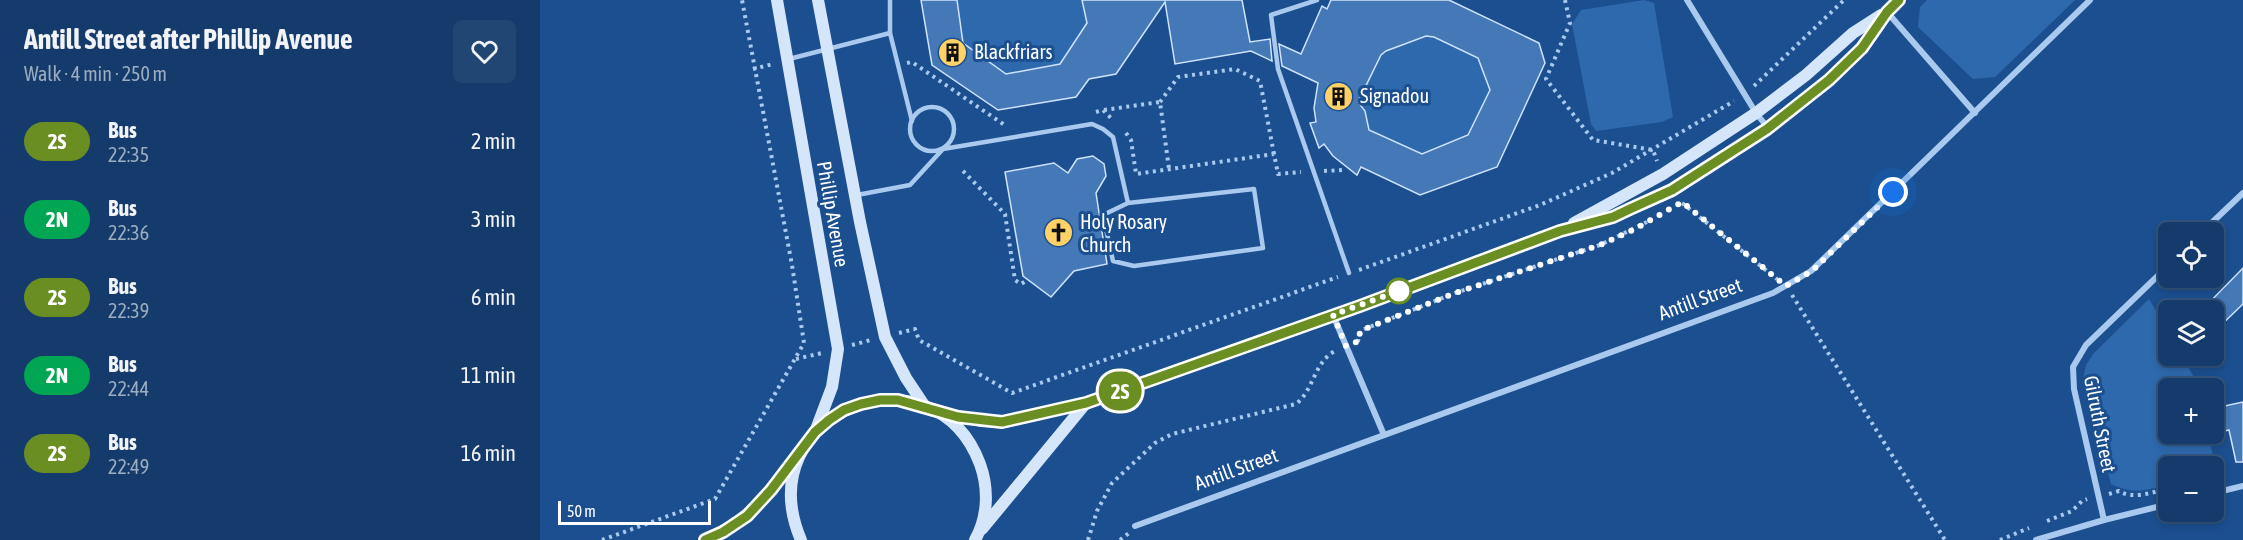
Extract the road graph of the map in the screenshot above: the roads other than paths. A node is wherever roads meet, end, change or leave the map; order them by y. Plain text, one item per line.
1 (777, 0) edge
2 (818, 0) edge
3 (890, 0) edge
4 (1317, 0) edge
5 (1687, 0) edge
6 (1899, 0) edge
7 (2090, 0) edge
8 (1887, 12) junction
9 (890, 33) junction
10 (827, 50) junction
11 (786, 60) junction
12 (1975, 112) junction
13 (1756, 113) junction
14 (912, 121) junction
15 (1767, 129) junction
16 (943, 149) junction
17 (2243, 193) edge
18 (855, 196) junction
19 (1128, 203) junction
20 (2213, 222) edge
21 (1560, 231) junction
22 (1349, 273) road end
23 (2158, 276) edge
24 (1333, 315) junction
25 (1086, 403) junction
26 (930, 410) junction
27 (1384, 435) junction
28 (811, 438) junction
29 (2243, 486) edge
30 (2224, 491) edge
31 (2158, 507) edge
32 (2104, 520) junction
33 (1135, 526) dead end
34 (978, 536) edge
35 (705, 540) edge
36 (801, 540) edge
37 (2037, 540) edge

1 - 11 main road, Phillip Avenue
2 - 10 main road, Phillip Avenue
3 - 9 lane
4 - 22 lane
5 - 13 street
6 - 8 main road
7 - 12 street, Antill Street
8 - 12 street
8 - 13 main road
8 - 15 main road
9 - 10 lane
9 - 14 lane
10 - 11 lane
10 - 18 main road, Phillip Avenue
11 - 28 main road, Phillip Avenue
12 - 27 street, Antill Street
13 - 15 street
13 - 21 main road
14 - 16 lane
14 - 16 lane
15 - 21 main road
16 - 18 lane
16 - 19 lane
17 - 20 street
18 - 26 main road, Phillip Avenue
19 - 19 lane
21 - 24 main road
23 - 32 street, Gilruth Street
24 - 25 main road
24 - 27 street
25 - 26 main road
25 - 34 main road
26 - 28 main road
26 - 34 main road
27 - 33 street, Antill Street
28 - 35 main road
28 - 36 main road
29 - 30 street
31 - 32 street
32 - 37 street

